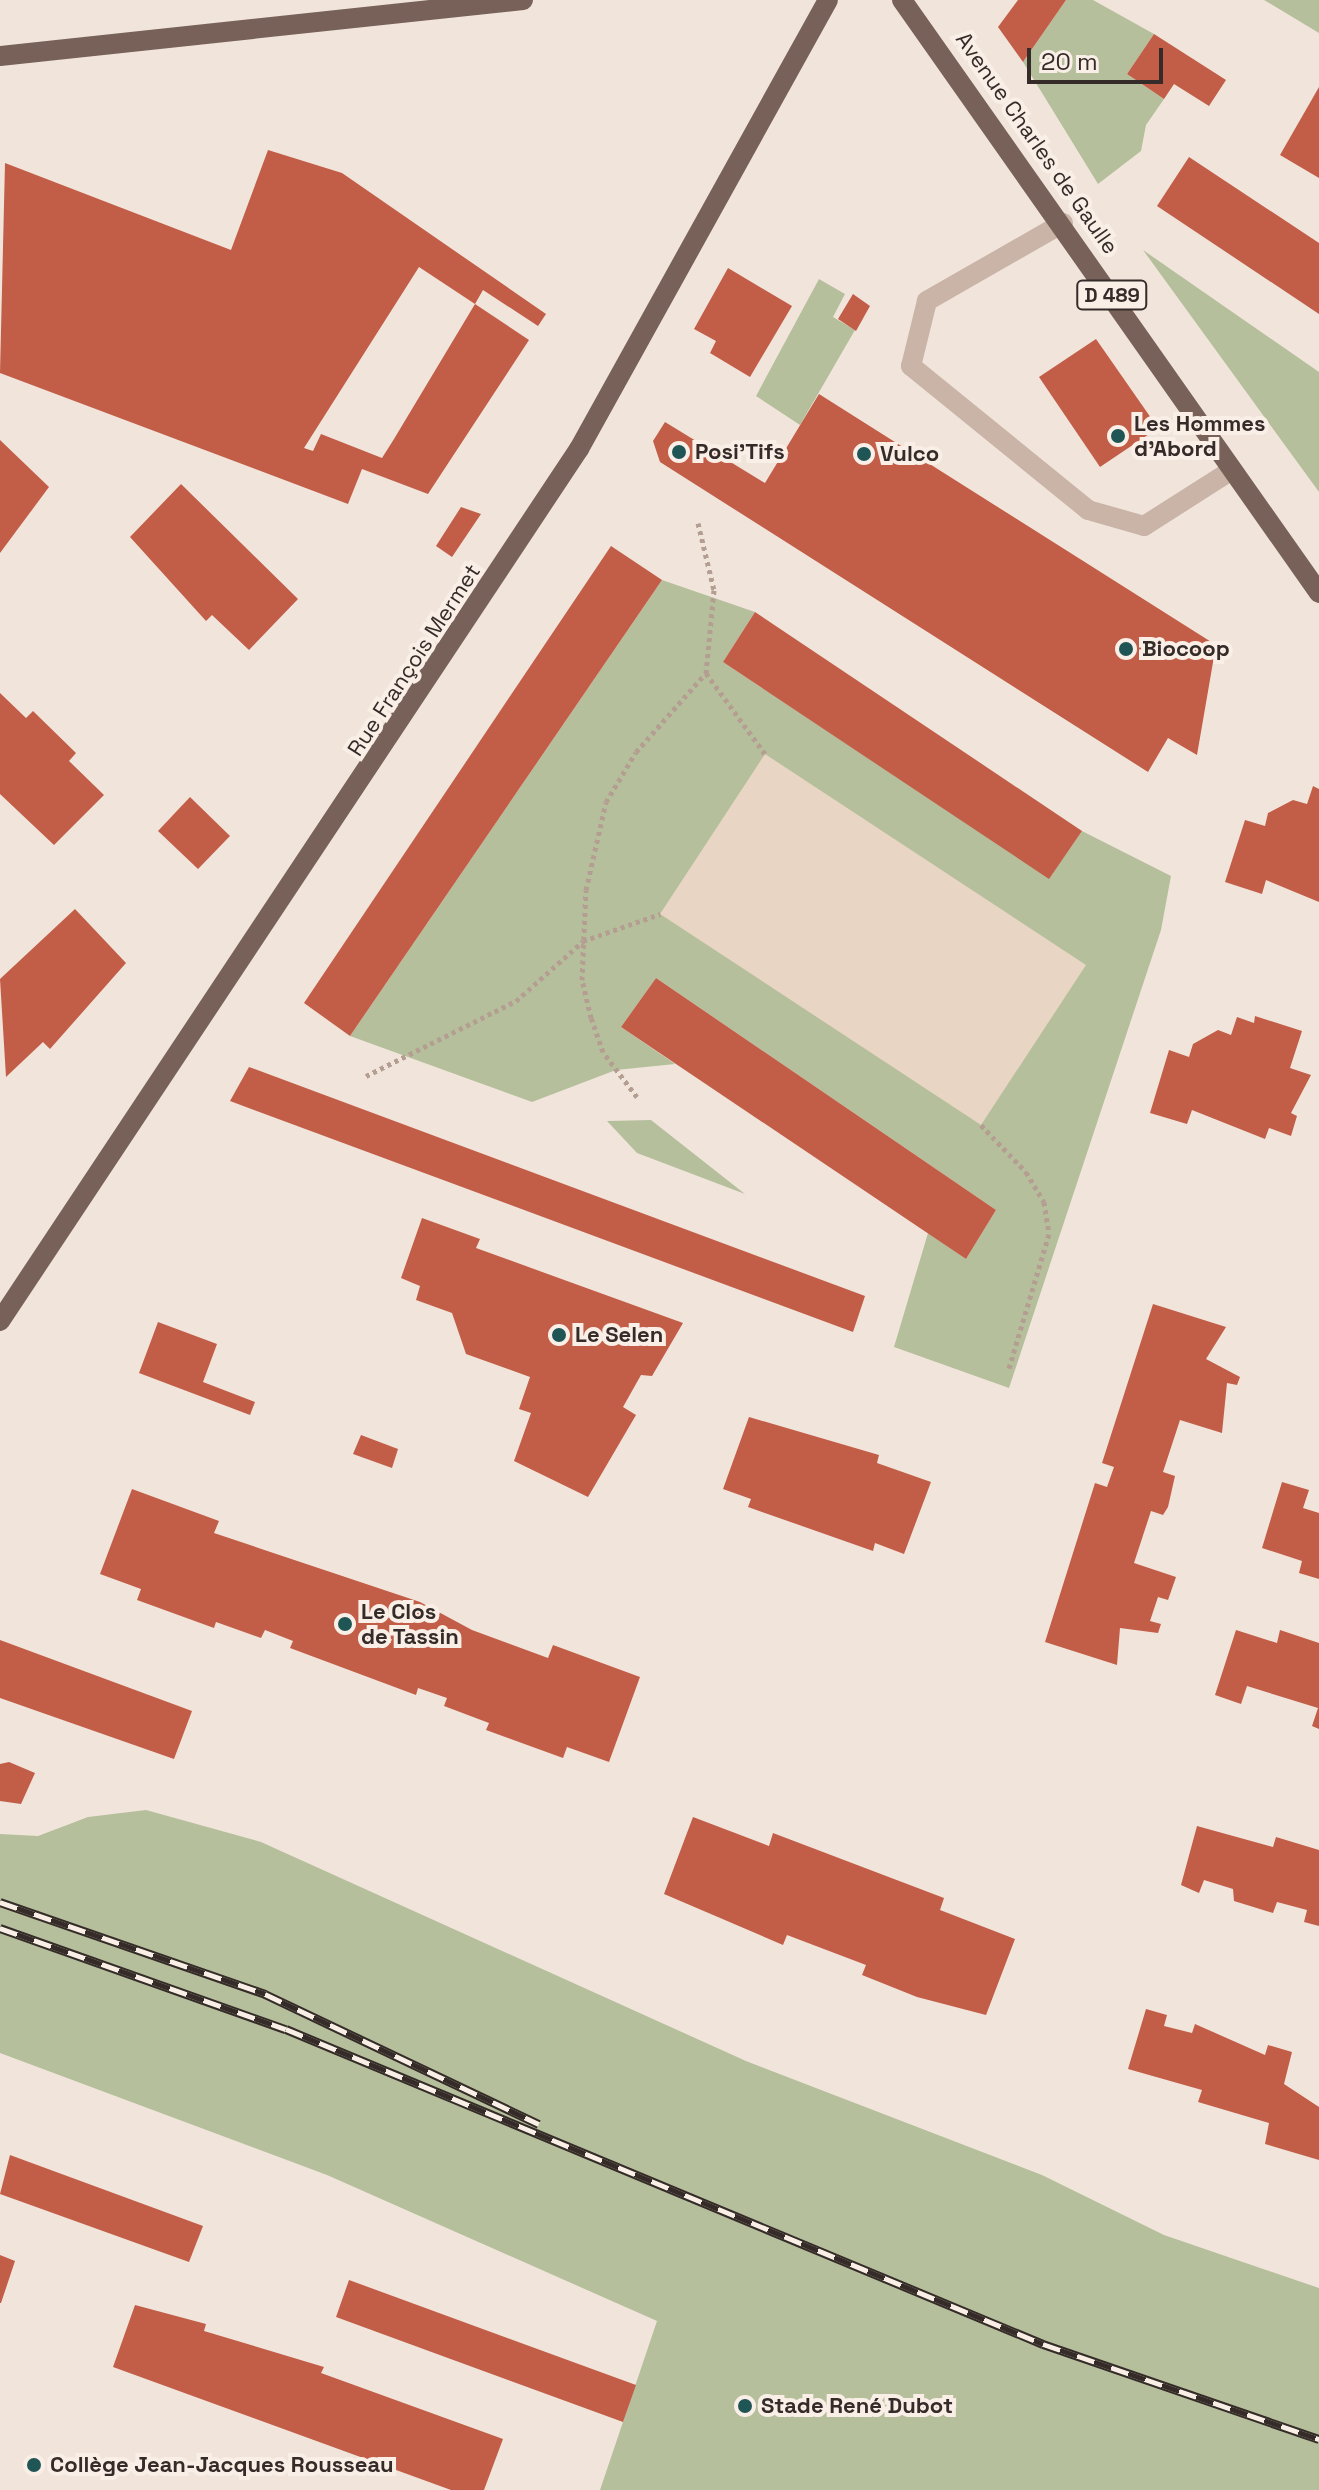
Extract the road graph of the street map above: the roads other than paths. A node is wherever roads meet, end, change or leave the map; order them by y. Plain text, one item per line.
1 (523, 0) edge
2 (828, 0) edge
3 (902, 0) edge
4 (0, 56) edge
5 (1063, 223) junction
6 (1232, 470) junction
7 (1319, 593) edge
8 (0, 1321) edge

1 - 4 main road
2 - 8 main road, Rue François Mermet
3 - 5 main road, Avenue Charles de Gaulle / D 489
5 - 6 main road, Avenue Charles de Gaulle / D 489
5 - 6 lane
6 - 7 main road, Avenue Charles de Gaulle / D 489

